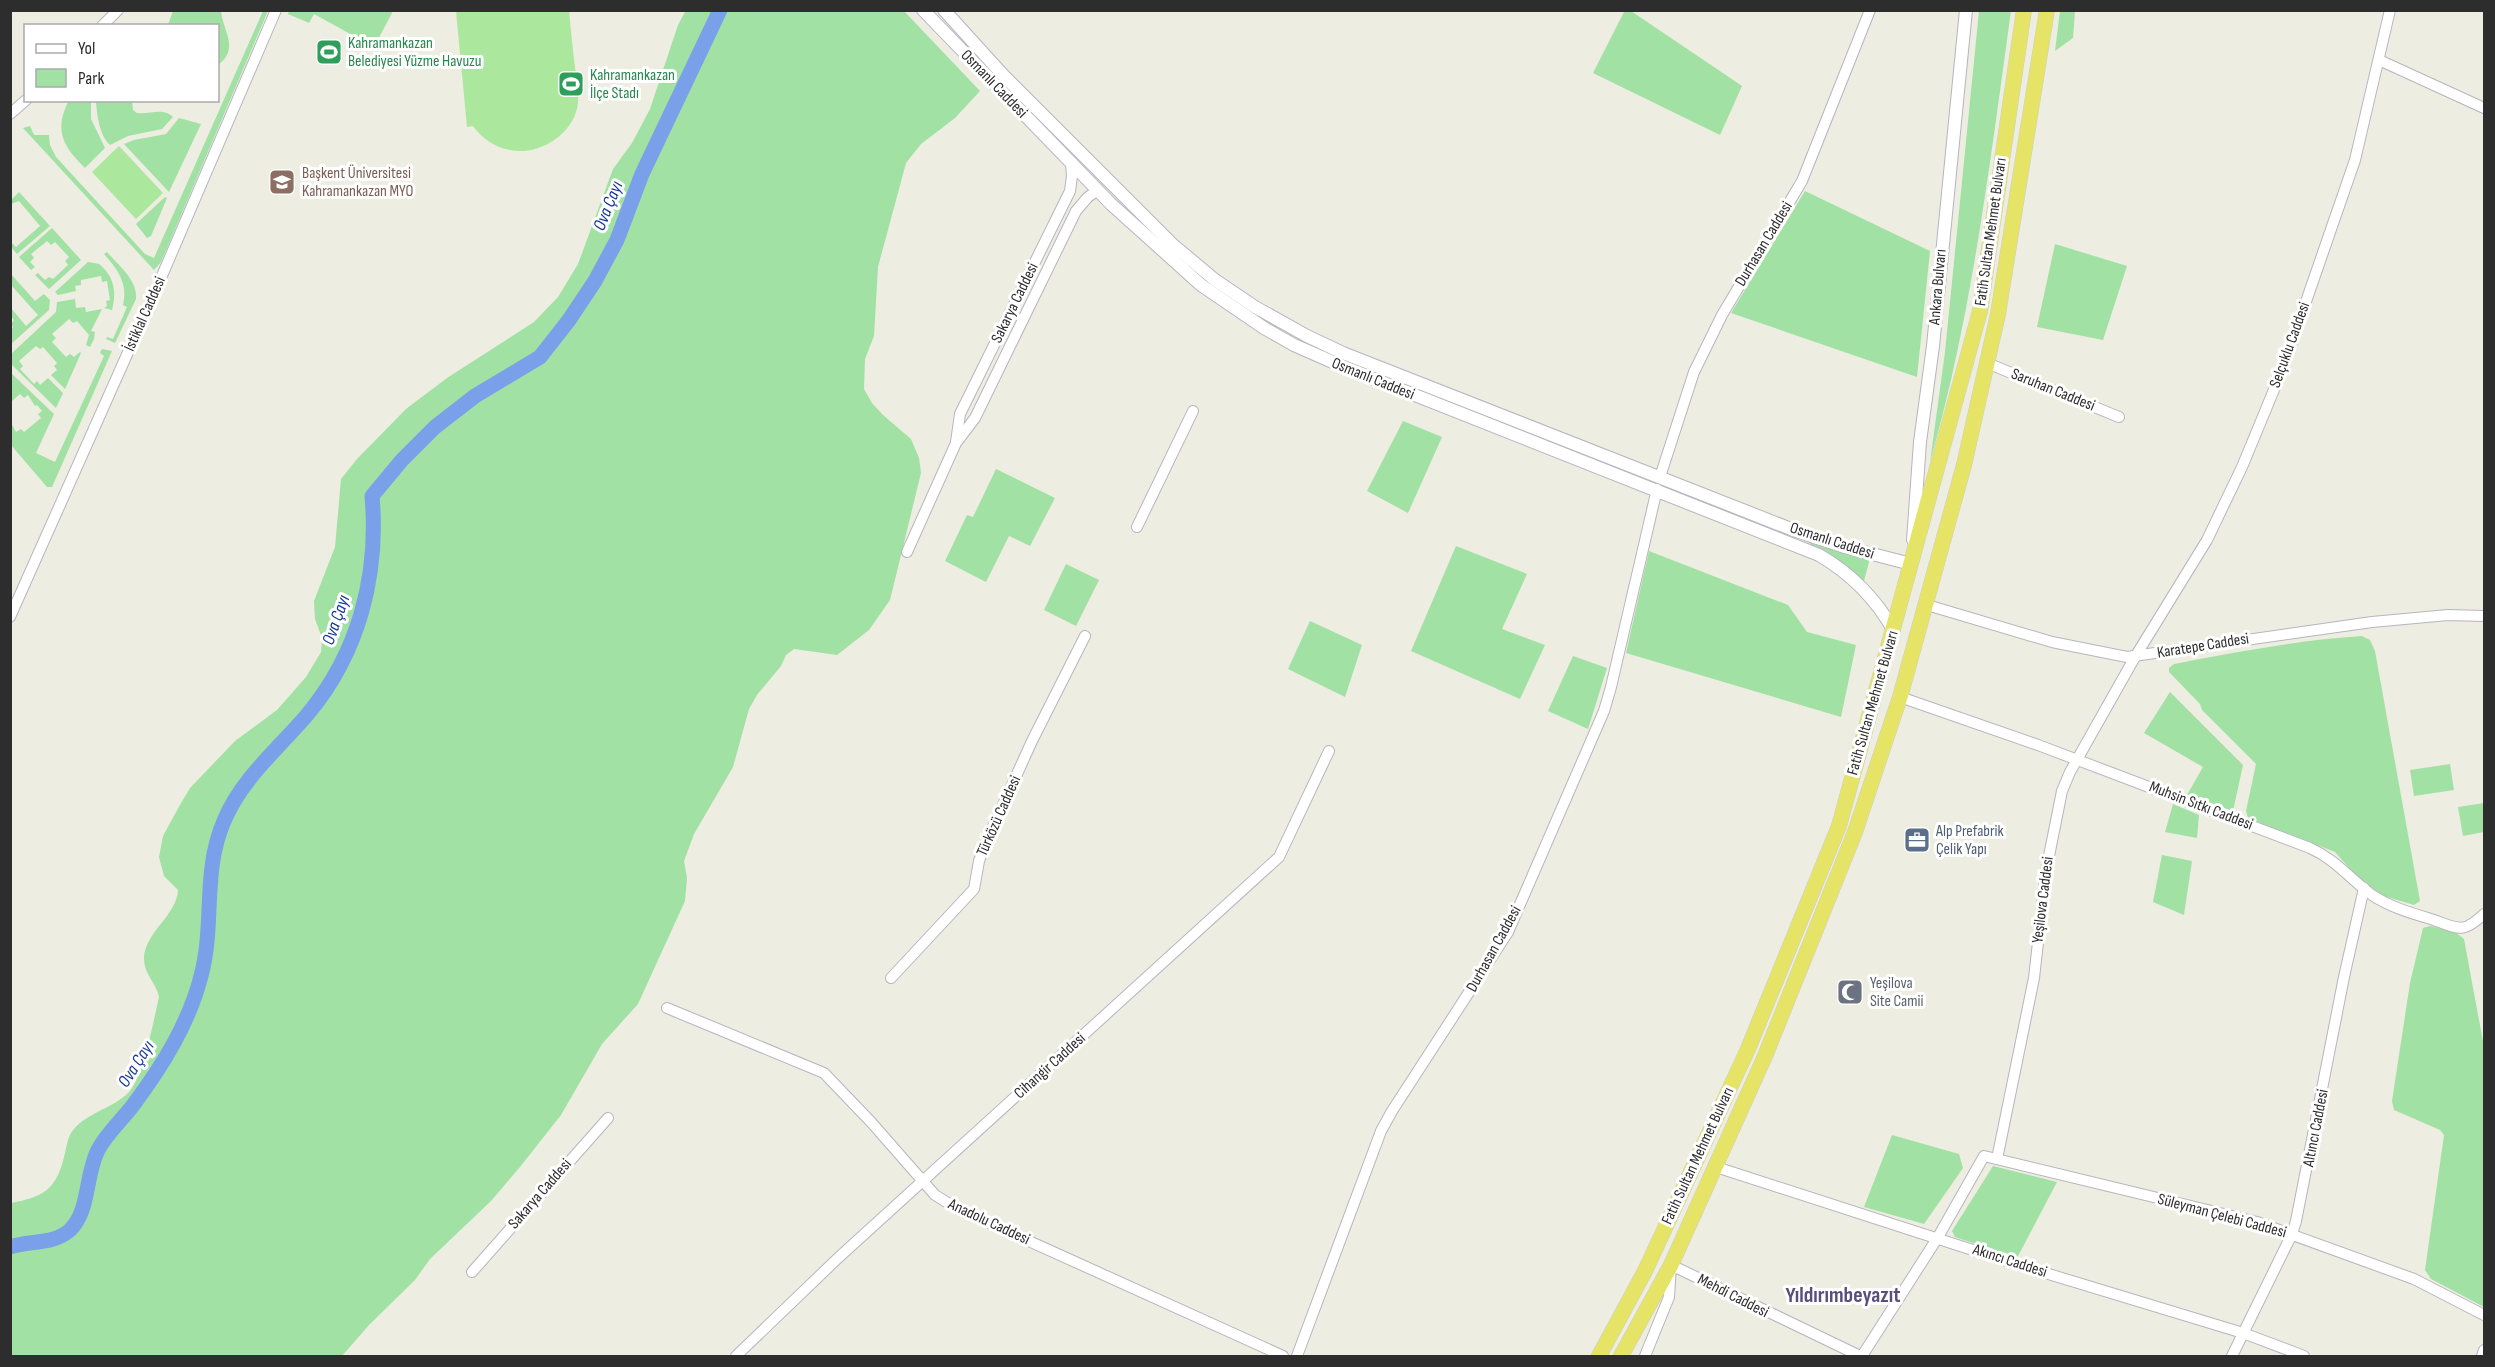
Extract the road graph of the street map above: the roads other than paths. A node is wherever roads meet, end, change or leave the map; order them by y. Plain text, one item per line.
1 (117, 10) edge
2 (276, 10) edge
3 (923, 10) edge
4 (944, 10) edge
5 (1870, 10) edge
6 (1966, 10) edge
7 (2024, 10) edge
8 (2047, 10) edge
9 (2390, 10) edge
10 (104, 24) edge
11 (2379, 60) junction
12 (24, 102) edge
13 (2484, 108) edge
14 (10, 114) edge
15 (1071, 163) junction
16 (1098, 190) junction
17 (1987, 363) junction
18 (1193, 411) dead end
19 (2119, 417) dead end
20 (956, 442) junction
21 (1659, 483) junction
22 (1137, 527) dead end
23 (907, 552) dead end
24 (1911, 564) junction
25 (1927, 605) junction
26 (2484, 616) edge
27 (10, 617) edge
28 (1894, 631) junction
29 (1085, 636) dead end
30 (2135, 657) junction
31 (1900, 697) junction
32 (1329, 751) dead end
33 (2077, 760) junction
34 (2364, 888) junction
35 (2484, 914) edge
36 (891, 978) dead end
37 (667, 1008) dead end
38 (608, 1118) dead end
39 (1997, 1159) junction
40 (1716, 1167) junction
41 (923, 1181) junction
42 (2292, 1234) junction
43 (1938, 1237) junction
44 (1671, 1265) junction
45 (472, 1272) dead end
46 (2484, 1315) edge
47 (2243, 1333) junction
48 (2484, 1350) edge
49 (736, 1356) edge
50 (1282, 1356) edge
51 (1297, 1356) edge
52 (1599, 1356) edge
53 (1621, 1356) edge
54 (1645, 1356) edge
55 (1861, 1356) edge
56 (2232, 1356) edge
57 (2304, 1356) edge
58 (2482, 1356) edge

1 - 10 street
2 - 27 street, İstiklal Caddesi
3 - 15 main road, Osmanlı Caddesi
4 - 21 main road, Osmanlı Caddesi
5 - 21 street, Durhasan Caddesi
6 - 24 main road, Ankara Bulvarı
7 - 24 highway, Fatih Sultan Mehmet Bulvarı
8 - 17 highway, Fatih Sultan Mehmet Bulvarı
9 - 11 street, Selçuklu Caddesi
11 - 13 street
11 - 30 street, Selçuklu Caddesi
12 - 14 street
15 - 16 main road, Osmanlı Caddesi
15 - 20 street, Sakarya Caddesi
16 - 20 street, Sakarya Caddesi
16 - 21 main road, Osmanlı Caddesi
17 - 19 street, Saruhan Caddesi
17 - 25 highway, Fatih Sultan Mehmet Bulvarı
18 - 22 street
20 - 23 street, Sakarya Caddesi
21 - 24 main road, Osmanlı Caddesi
21 - 28 main road, Osmanlı Caddesi
21 - 51 street, Durhasan Caddesi
24 - 28 highway, Fatih Sultan Mehmet Bulvarı
25 - 30 street, Karatepe Caddesi
25 - 31 highway, Fatih Sultan Mehmet Bulvarı
26 - 30 street, Karatepe Caddesi
28 - 52 highway, Fatih Sultan Mehmet Bulvarı
29 - 36 street, Türközü Caddesi
30 - 33 street, Yeşilova Caddesi
31 - 33 street, Muhsin Sıtkı Caddesi
31 - 40 highway, Fatih Sultan Mehmet Bulvarı
32 - 41 street, Cihangir Caddesi
33 - 34 street, Muhsin Sıtkı Caddesi
33 - 39 street, Yeşilova Caddesi
34 - 35 street, Muhsin Sıtkı Caddesi
34 - 42 street, Altıncı Caddesi
37 - 41 street, Anadolu Caddesi
38 - 45 street, Sakarya Caddesi
39 - 42 street, Süleyman Çelebi Caddesi
39 - 43 street, Süleyman Çelebi Caddesi
40 - 43 street, Akıncı Caddesi
40 - 44 highway, Fatih Sultan Mehmet Bulvarı
41 - 49 street, Cihangir Caddesi
41 - 50 street, Anadolu Caddesi
42 - 46 street, Süleyman Çelebi Caddesi
42 - 47 street, Altıncı Caddesi
43 - 47 street, Akıncı Caddesi
43 - 55 street
44 - 53 highway, Fatih Sultan Mehmet Bulvarı
44 - 54 street
44 - 55 street, Mehdi Caddesi
47 - 56 street, Altıncı Caddesi
47 - 57 street, Akıncı Caddesi
48 - 58 street

